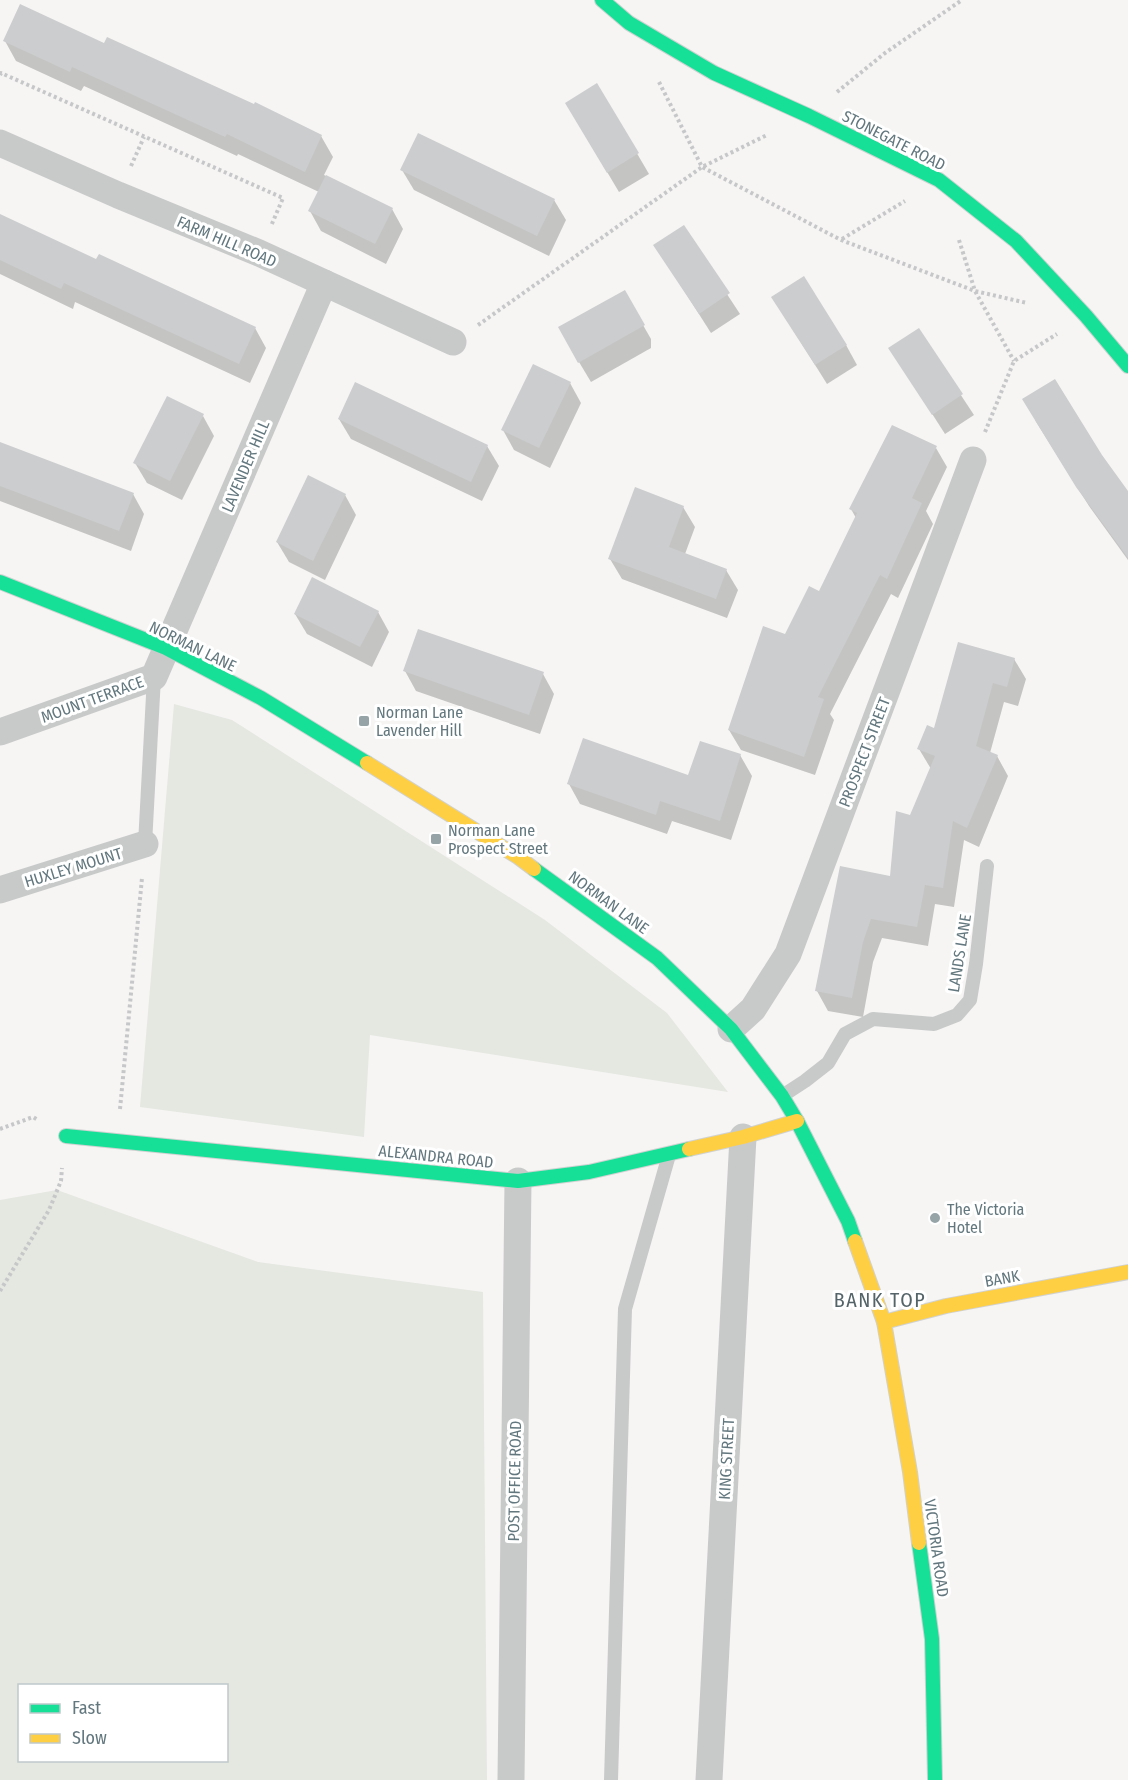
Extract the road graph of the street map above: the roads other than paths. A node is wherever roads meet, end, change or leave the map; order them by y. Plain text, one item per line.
1 (602, 0) edge
2 (0, 143) edge
3 (324, 283) junction
4 (453, 342) road end
5 (1128, 366) edge
6 (973, 460) road end
7 (0, 582) edge
8 (166, 648) junction
9 (154, 677) junction
10 (0, 732) edge
11 (145, 844) joint
12 (987, 866) dead end
13 (0, 890) edge
14 (730, 1029) junction
15 (782, 1096) junction
16 (797, 1121) junction
17 (66, 1136) road end
18 (743, 1137) junction
19 (669, 1153) junction
20 (518, 1181) junction
21 (1128, 1272) edge
22 (884, 1322) junction
23 (511, 1780) edge
24 (611, 1780) edge
25 (710, 1780) edge
26 (935, 1780) edge

1 - 5 street, STONEGATE ROAD
2 - 3 street, FARM HILL ROAD
3 - 4 street, FARM HILL ROAD
3 - 8 street, LAVENDER HILL
6 - 14 street, PROSPECT STREET
7 - 8 street, NORMAN LANE
8 - 9 street, MOUNT TERRACE
8 - 14 street, NORMAN LANE
9 - 10 street, MOUNT TERRACE
9 - 11 lane
11 - 13 street, HUXLEY MOUNT
12 - 15 lane, LANDS LANE
14 - 15 street, NORMAN LANE
15 - 16 street, NORMAN LANE
16 - 18 street, ALEXANDRA ROAD
16 - 22 street, NORMAN LANE
17 - 20 street, ALEXANDRA ROAD
18 - 19 street, ALEXANDRA ROAD
18 - 25 street, KING STREET
19 - 20 street, ALEXANDRA ROAD
19 - 24 lane
20 - 23 street, POST OFFICE ROAD
21 - 22 street, BANK
22 - 26 street, VICTORIA ROAD

